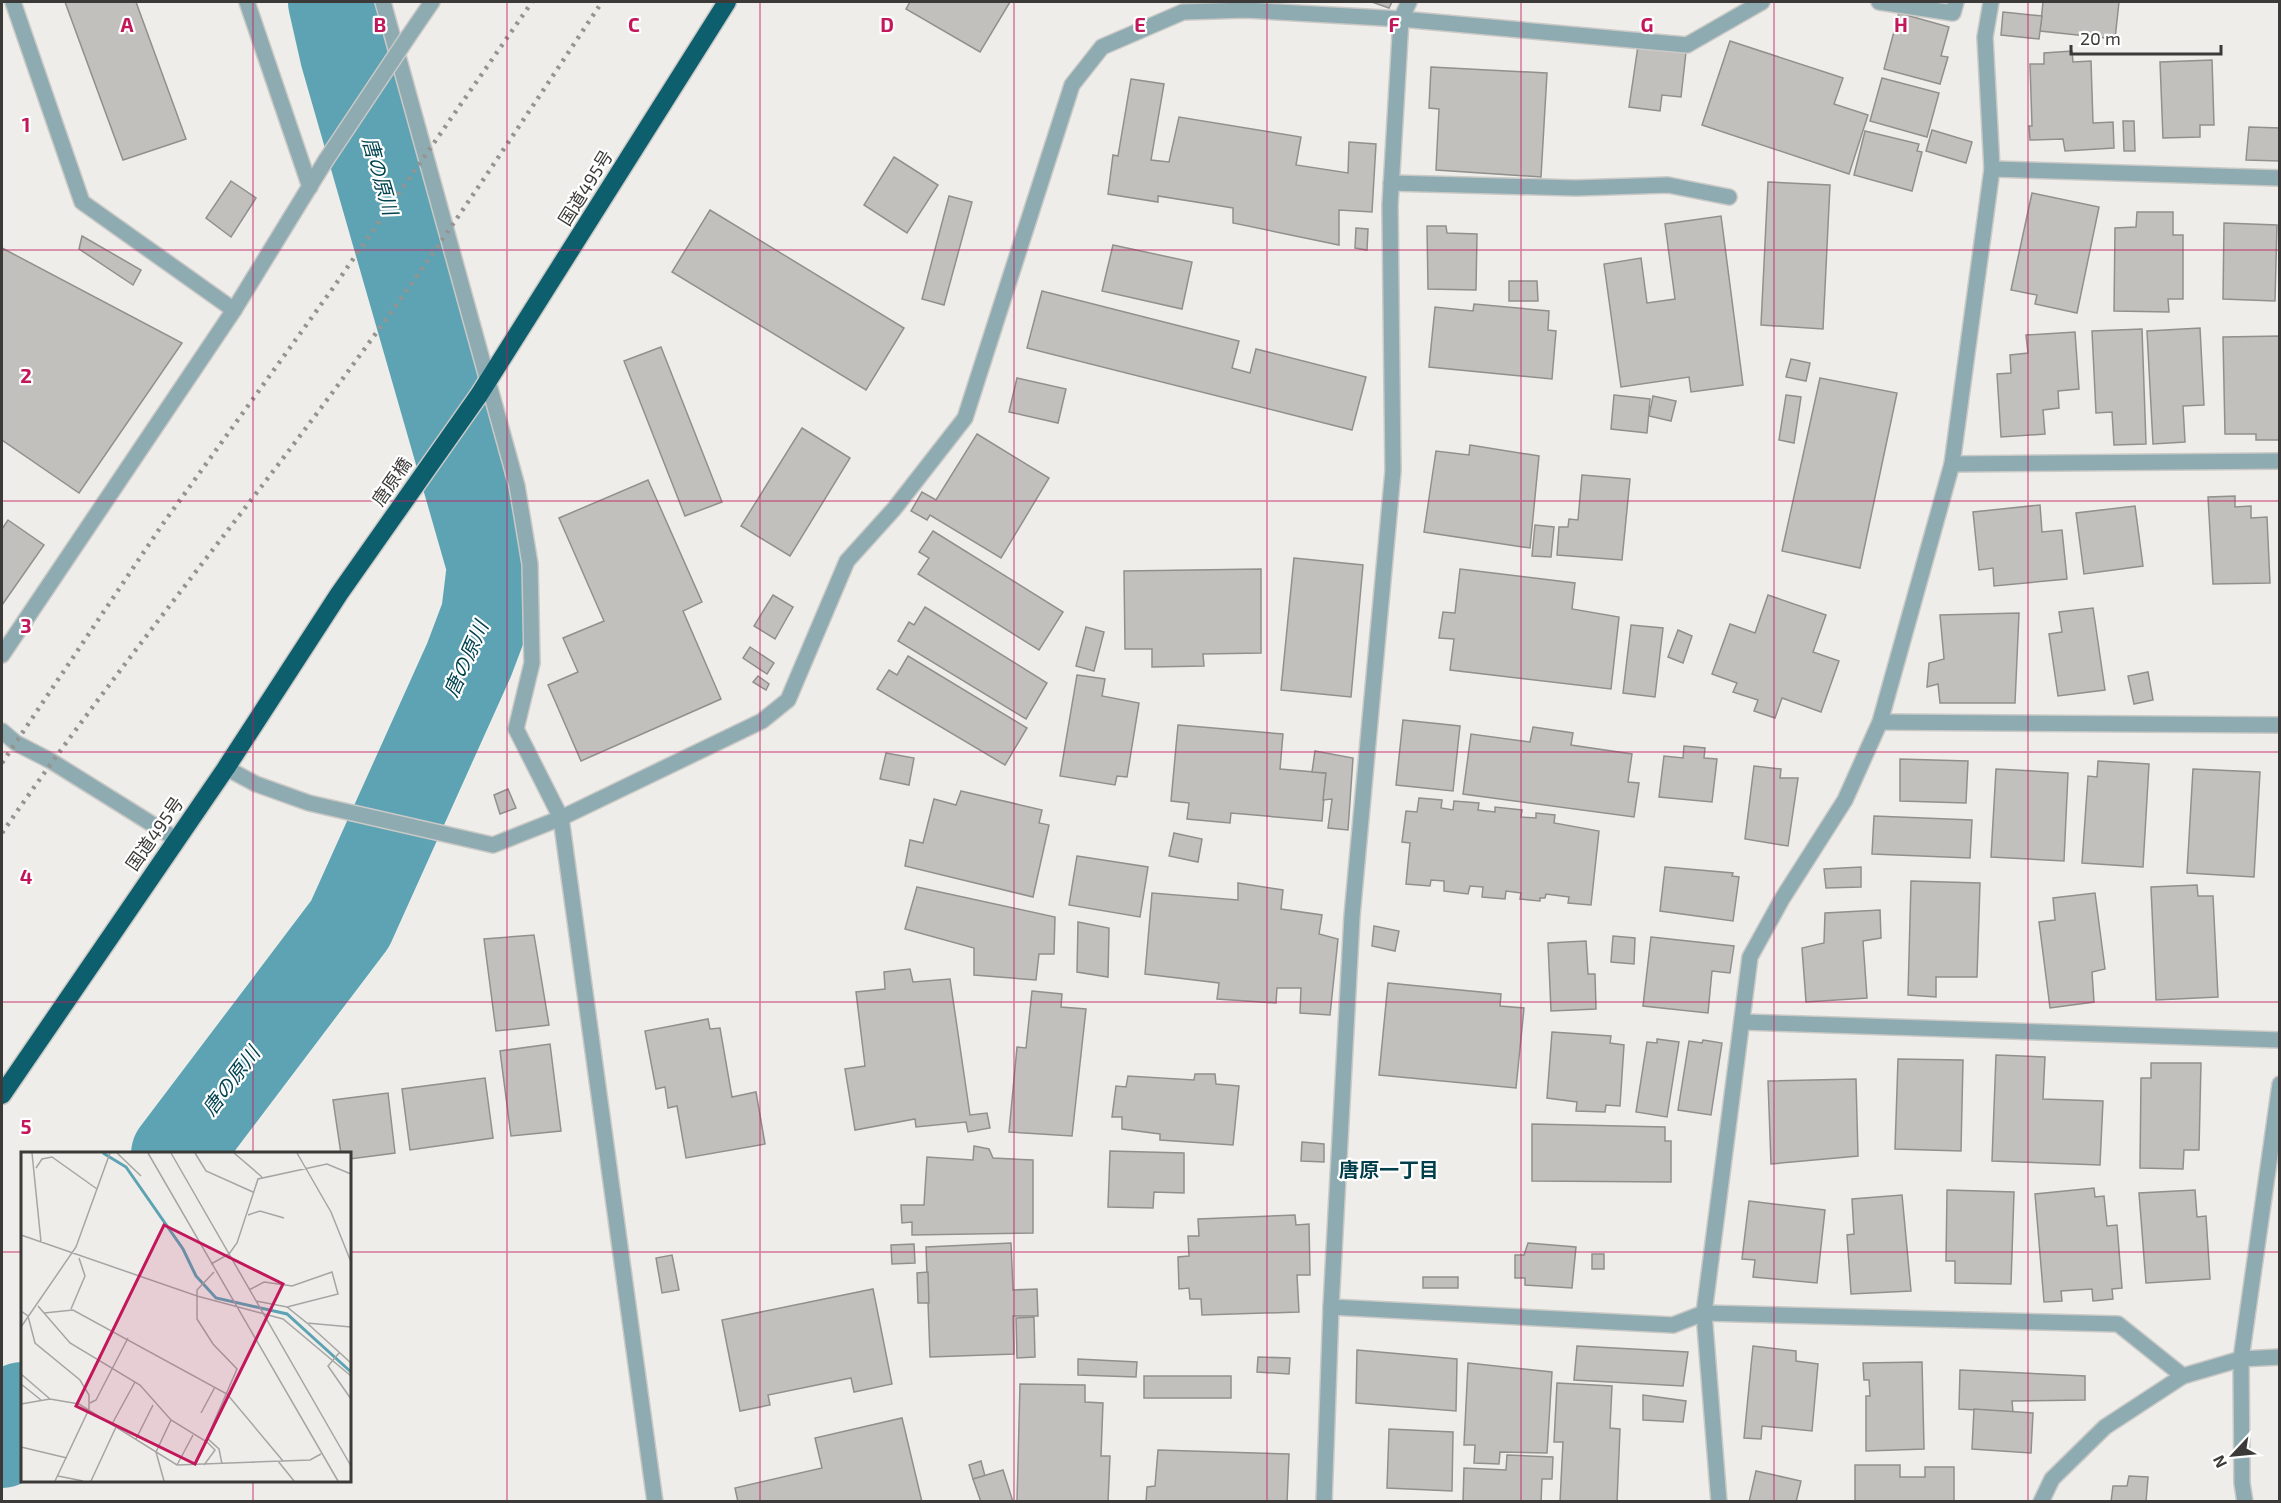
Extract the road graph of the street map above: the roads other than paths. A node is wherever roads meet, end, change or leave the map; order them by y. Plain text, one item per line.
1 (13, 2) edge
2 (247, 2) edge
3 (383, 2) edge
4 (432, 2) edge
5 (727, 2) edge
6 (1409, 2) edge
7 (1762, 2) edge
8 (1879, 2) edge
9 (1956, 2) edge
10 (1991, 2) edge
11 (1401, 19) junction
12 (1992, 169) junction
13 (2280, 178) edge
14 (1391, 183) junction
15 (309, 187) junction
16 (1730, 197) dead end
17 (234, 310) junction
18 (484, 388) junction
19 (2280, 461) edge
20 (1952, 464) junction
21 (339, 594) joint
22 (2, 655) edge
23 (1880, 722) junction
24 (2280, 725) edge
25 (2, 730) edge
26 (226, 768) junction
27 (561, 818) junction
28 (176, 839) junction
29 (1743, 1022) junction
30 (2280, 1040) edge
31 (2280, 1084) edge
32 (2, 1095) edge
33 (1331, 1307) junction
34 (1704, 1313) junction
35 (2280, 1357) edge
36 (2241, 1359) junction
37 (2183, 1376) junction
38 (655, 1502) edge
39 (1324, 1502) edge
40 (1719, 1502) edge
41 (2041, 1502) edge
42 (2245, 1502) edge

1 - 17 street
2 - 15 street
3 - 18 street
4 - 15 street, bridge
5 - 18 highway, 国道495号
6 - 11 street
7 - 11 street
8 - 9 street
10 - 12 street
11 - 14 street
11 - 27 street
12 - 13 street
12 - 20 street
14 - 16 street
14 - 33 street
15 - 17 street
17 - 22 street
18 - 21 highway, 唐原橋
18 - 27 street
19 - 20 street
20 - 23 street
21 - 26 highway, 国道495号
23 - 24 street
23 - 29 street
25 - 28 street
26 - 27 street
26 - 28 highway, 国道495号
27 - 38 street
28 - 32 highway, 国道495号
29 - 30 street
29 - 34 street
31 - 36 street
33 - 34 street
33 - 39 street
34 - 37 street
34 - 40 street
35 - 36 street
36 - 37 street
36 - 42 street
37 - 41 street

